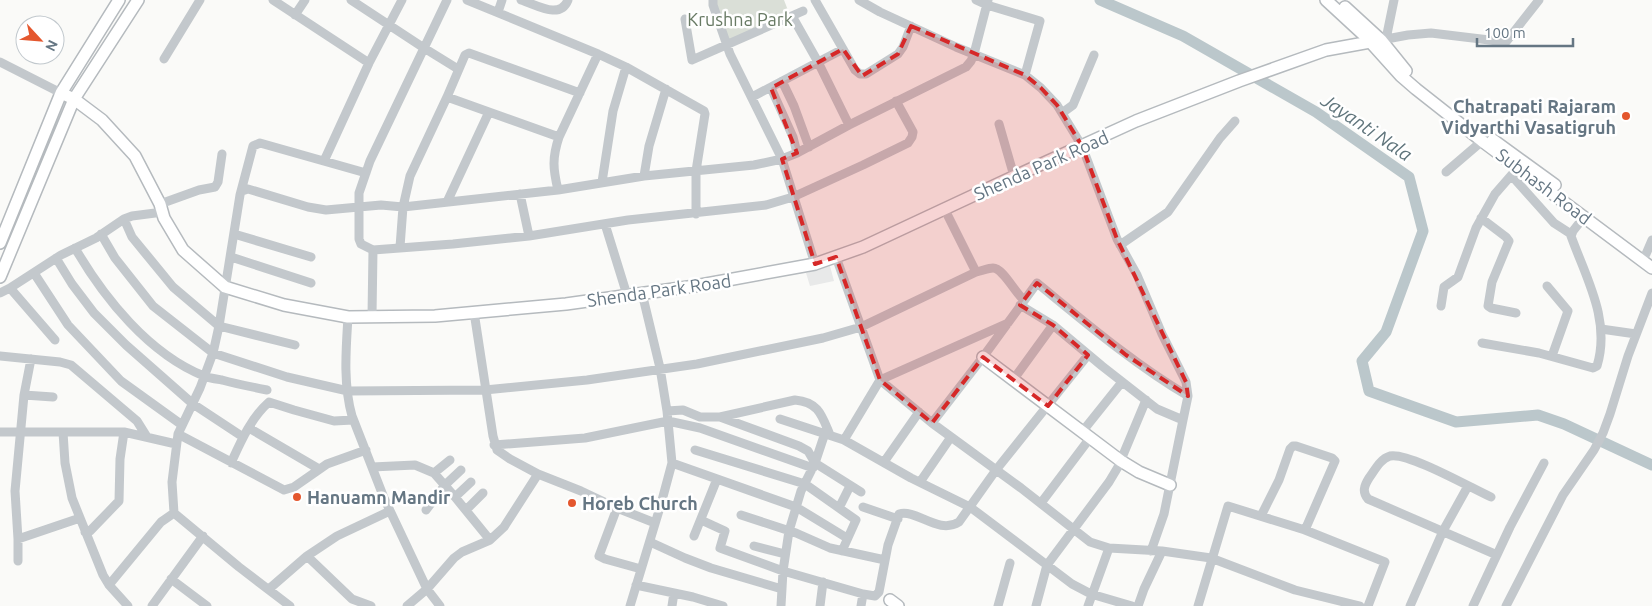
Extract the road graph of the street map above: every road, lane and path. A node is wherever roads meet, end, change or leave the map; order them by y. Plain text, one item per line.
1 (119, 0) edge
2 (138, 0) edge
3 (200, 0) edge
4 (273, 0) edge
5 (305, 0) edge
6 (351, 0) edge
7 (391, 0) edge
8 (447, 0) edge
9 (467, 0) edge
10 (502, 0) edge
11 (521, 0) edge
12 (568, 0) edge
13 (713, 0) edge
14 (815, 0) edge
15 (859, 0) edge
16 (976, 0) edge
17 (1326, 0) edge
18 (1337, 0) edge
19 (1394, 0) edge
20 (1539, 0) edge
21 (988, 2) edge
22 (401, 3) edge
23 (498, 12) junction
24 (803, 12) dead end
25 (296, 15) junction
26 (792, 16) junction
27 (685, 19) dead end
28 (389, 25) junction
29 (911, 26) junction
30 (1379, 41) junction
31 (727, 46) junction
32 (424, 48) junction
33 (843, 49) junction
34 (598, 54) junction
35 (974, 54) junction
36 (1094, 55) dead end
37 (164, 59) dead end
38 (0, 62) edge
39 (818, 62) junction
40 (369, 63) junction
41 (626, 67) junction
42 (458, 69) junction
43 (1025, 74) junction
44 (782, 81) junction
45 (771, 88) junction
46 (666, 89) junction
47 (60, 93) junction
48 (580, 93) junction
49 (447, 97) junction
50 (752, 97) junction
51 (74, 99) junction
52 (896, 101) junction
53 (489, 112) junction
54 (1062, 113) junction
55 (1235, 121) dead end
56 (999, 124) dead end
57 (848, 125) junction
58 (559, 137) junction
59 (1485, 138) junction
60 (1082, 146) junction
61 (809, 147) junction
62 (798, 153) junction
63 (222, 154) dead end
64 (782, 159) junction
65 (324, 161) junction
66 (1518, 168) junction
67 (696, 171) junction
68 (1446, 172) dead end
69 (366, 173) junction
70 (644, 176) junction
71 (1014, 176) junction
72 (602, 182) junction
73 (558, 190) junction
74 (242, 191) junction
75 (520, 194) junction
76 (793, 197) junction
77 (447, 202) junction
78 (359, 206) junction
79 (403, 206) junction
80 (161, 208) junction
81 (944, 208) junction
82 (696, 214) junction
83 (1482, 218) junction
84 (1590, 218) junction
85 (124, 219) junction
86 (605, 224) junction
87 (101, 234) junction
88 (234, 234) junction
89 (1571, 234) junction
90 (529, 236) junction
91 (1652, 240) edge
92 (0, 243) edge
93 (1120, 245) junction
94 (400, 247) junction
95 (75, 248) junction
96 (373, 250) junction
97 (1649, 256) edge
98 (231, 257) junction
99 (312, 257) dead end
100 (836, 257) junction
101 (56, 258) junction
102 (815, 264) junction
103 (1652, 268) edge
104 (976, 272) junction
105 (34, 273) junction
106 (0, 277) edge
107 (311, 283) dead end
108 (1547, 286) dead end
109 (225, 287) junction
110 (10, 288) junction
111 (0, 293) edge
112 (642, 293) junction
113 (1652, 293) edge
114 (626, 295) junction
115 (1022, 302) junction
116 (1441, 306) dead end
117 (474, 312) junction
118 (1516, 313) dead end
119 (372, 316) junction
120 (348, 317) junction
121 (1008, 323) junction
122 (1054, 325) junction
123 (220, 326) junction
124 (861, 326) junction
125 (1601, 329) junction
126 (1636, 334) junction
127 (55, 340) dead end
128 (1482, 343) dead end
129 (295, 345) dead end
130 (213, 353) junction
131 (1088, 355) junction
132 (0, 356) edge
133 (1552, 356) junction
134 (983, 357) junction
135 (31, 359) junction
136 (660, 368) junction
137 (204, 376) junction
138 (880, 380) junction
139 (1013, 380) junction
140 (1122, 382) junction
141 (267, 390) dead end
142 (485, 390) junction
143 (348, 391) junction
144 (24, 395) junction
145 (1188, 396) junction
146 (53, 397) dead end
147 (1146, 400) junction
148 (193, 404) junction
149 (1048, 406) junction
150 (919, 412) junction
151 (668, 416) junction
152 (720, 417) junction
153 (780, 419) dead end
154 (353, 420) junction
155 (1183, 420) junction
156 (932, 422) junction
157 (182, 425) junction
158 (249, 428) junction
159 (0, 432) edge
160 (20, 432) junction
161 (63, 432) junction
162 (124, 432) junction
163 (178, 434) junction
164 (828, 434) junction
165 (1086, 435) junction
166 (146, 437) junction
167 (243, 437) junction
168 (951, 437) junction
169 (844, 440) junction
170 (176, 444) junction
171 (494, 445) junction
172 (366, 450) junction
173 (695, 450) dead end
174 (450, 460) dead end
175 (1121, 461) junction
176 (884, 462) junction
177 (231, 463) junction
178 (672, 463) junction
179 (1544, 463) dead end
180 (814, 466) junction
181 (372, 467) junction
182 (319, 469) junction
183 (461, 470) dead end
184 (996, 470) junction
185 (434, 472) junction
186 (538, 474) junction
187 (716, 479) junction
188 (471, 482) dead end
189 (920, 482) junction
190 (445, 484) junction
191 (805, 484) junction
192 (1170, 485) junction
193 (850, 486) junction
194 (1468, 486) junction
195 (861, 492) dead end
196 (483, 493) dead end
197 (455, 496) junction
198 (1491, 497) dead end
199 (1041, 503) junction
200 (796, 507) junction
201 (862, 507) dead end
202 (970, 507) junction
203 (617, 508) junction
204 (838, 508) junction
205 (426, 510) dead end
206 (466, 510) junction
207 (390, 511) junction
208 (174, 512) junction
209 (742, 515) dead end
210 (1262, 516) junction
211 (80, 518) junction
212 (898, 519) junction
213 (701, 520) junction
214 (656, 523) junction
215 (1074, 530) junction
216 (1305, 530) junction
217 (789, 531) junction
218 (1443, 531) junction
219 (85, 532) junction
220 (202, 536) junction
221 (694, 536) dead end
222 (847, 538) junction
223 (18, 539) junction
224 (490, 540) junction
225 (650, 542) junction
226 (754, 546) dead end
227 (1110, 548) junction
228 (842, 551) junction
229 (1151, 551) junction
230 (1162, 551) junction
231 (786, 554) junction
232 (1497, 555) junction
233 (307, 556) junction
234 (1211, 558) junction
235 (18, 560) dead end
236 (885, 560) junction
237 (1010, 563) dead end
238 (1047, 565) junction
239 (641, 569) junction
240 (783, 571) junction
241 (171, 579) junction
242 (823, 582) junction
243 (110, 585) junction
244 (636, 585) junction
245 (269, 589) junction
246 (427, 589) junction
247 (782, 589) junction
248 (879, 592) junction
249 (674, 593) junction
250 (863, 594) junction
251 (1091, 594) junction
252 (894, 604) edge
253 (717, 605) edge
254 (128, 606) edge
255 (152, 606) edge
256 (207, 606) edge
257 (290, 606) edge
258 (371, 606) edge
259 (407, 606) edge
260 (440, 606) edge
261 (630, 606) edge
262 (672, 606) edge
263 (781, 606) edge
264 (820, 606) edge
265 (861, 606) edge
266 (998, 606) edge
267 (1036, 606) edge
268 (1088, 606) edge
269 (1132, 606) edge
270 (1138, 606) edge
271 (1198, 606) edge
272 (1360, 606) edge
273 (1368, 606) edge
274 (1410, 606) edge
275 (1473, 606) edge
276 (1506, 606) edge

1 - 47 main road
2 - 51 main road
3 - 37 street
4 - 25 street
5 - 25 street
6 - 28 street
7 - 22 street
8 - 32 street
9 - 23 street
10 - 23 street
11 - 12 street
13 - 31 street
14 - 33 street
15 - 29 street
16 - 21 street
17 - 30 main road
18 - 30 main road
19 - 30 street
20 - 30 street
21 - 35 street
21 - 43 street
22 - 28 street
23 - 34 street
24 - 26 street
25 - 40 street
26 - 31 street
26 - 39 street
27 - 31 street
28 - 32 street
28 - 40 street
29 - 33 street
29 - 35 street
30 - 59 main road, Subhash Road
30 - 60 main road, Shenda Park Road
31 - 50 street
32 - 42 street
32 - 69 street
33 - 39 street
34 - 41 street
34 - 48 street
35 - 43 street
35 - 52 street
36 - 54 street
38 - 47 street, Shenda Park Road
39 - 44 street
39 - 57 street
40 - 65 street
41 - 46 street
41 - 72 street
42 - 48 street
42 - 49 street
43 - 54 street
44 - 45 street
44 - 61 street
45 - 50 street
45 - 62 street
46 - 67 street
46 - 70 street
47 - 51 main road, Shenda Park Road
47 - 92 main road
48 - 58 street
49 - 53 street
49 - 79 street
50 - 64 street
51 - 80 main road, Shenda Park Road
51 - 106 main road
52 - 57 street
52 - 76 street
53 - 58 street
53 - 77 street
54 - 60 street
55 - 93 street
56 - 71 street
57 - 61 street
58 - 73 street
59 - 66 main road, Subhash Road
59 - 68 street
60 - 71 main road, Shenda Park Road
60 - 93 street
61 - 62 street
62 - 64 street
63 - 80 street
64 - 67 street
64 - 76 street
65 - 69 street
65 - 74 street
66 - 83 street
66 - 84 main road, Subhash Road
66 - 89 street
67 - 70 street
67 - 82 street
69 - 78 street
70 - 72 street
71 - 81 main road, Shenda Park Road
72 - 73 street
73 - 75 street
74 - 78 street
74 - 88 street
75 - 77 street
75 - 90 street
76 - 82 street
76 - 102 street
77 - 79 street
78 - 79 street
78 - 96 street
79 - 94 street
80 - 85 street
80 - 109 main road, Shenda Park Road
81 - 100 main road, Shenda Park Road
81 - 104 street
82 - 86 street
83 - 116 street
83 - 118 street
84 - 89 street
84 - 97 main road, Subhash Road
84 - 103 main road, Subhash Road
85 - 87 street
85 - 123 street
86 - 90 street
86 - 114 street
87 - 95 street
87 - 130 street
88 - 98 street
88 - 99 street
89 - 125 street
90 - 94 street
91 - 97 street
93 - 145 street
94 - 96 street
95 - 101 street
95 - 137 street
96 - 119 street
98 - 107 street
98 - 109 street
100 - 102 main road, Shenda Park Road
100 - 124 street
101 - 105 street
101 - 148 street
102 - 112 main road, Shenda Park Road
104 - 115 street
104 - 124 street
105 - 110 street
105 - 157 street
108 - 133 street
109 - 120 main road, Shenda Park Road
109 - 123 street
110 - 111 street
110 - 127 street
112 - 114 main road, Shenda Park Road
112 - 136 street
113 - 126 street
114 - 117 main road, Shenda Park Road
115 - 121 street
115 - 122 street
115 - 145 street
117 - 119 main road, Shenda Park Road
117 - 142 street
119 - 120 main road, Shenda Park Road
120 - 143 street
121 - 134 street
121 - 138 street
122 - 131 street
122 - 139 street
123 - 129 street
123 - 130 street
124 - 136 street
124 - 138 street
125 - 126 street
125 - 133 street
126 - 276 street
128 - 133 street
130 - 137 street
130 - 143 street
131 - 140 street
131 - 149 street
132 - 135 street
134 - 139 main road
134 - 156 street
135 - 144 street
135 - 166 street
136 - 142 street
136 - 151 street
137 - 141 street
137 - 148 street
138 - 150 street
138 - 169 street
139 - 149 main road
140 - 147 street
140 - 165 street
142 - 143 street
142 - 171 street
143 - 154 street
144 - 146 street
144 - 160 street
145 - 155 street
147 - 155 street
147 - 175 street
148 - 157 street
148 - 167 street
149 - 165 main road
149 - 184 street
150 - 156 street
150 - 176 street
151 - 152 street
151 - 171 street
151 - 178 street
151 - 180 street
152 - 164 street
152 - 180 street
153 - 164 street
154 - 158 street
154 - 172 street
155 - 192 street
156 - 168 street
157 - 163 street
158 - 167 street
158 - 182 street
159 - 160 street
160 - 161 street
160 - 223 street
161 - 162 street
161 - 211 street
162 - 166 street
162 - 219 street
163 - 170 street
163 - 177 street
164 - 169 street
164 - 180 street
165 - 175 main road
165 - 199 street
166 - 170 street
167 - 177 street
168 - 184 street
168 - 189 street
169 - 176 street
170 - 208 street
171 - 186 street
172 - 181 street
172 - 182 street
173 - 191 street
174 - 185 street
175 - 192 main road
175 - 215 street
176 - 189 street
177 - 182 street
178 - 187 street
178 - 214 street
179 - 232 street
180 - 191 street
180 - 193 street
181 - 185 street
181 - 207 street
183 - 190 street
184 - 199 street
184 - 202 street
185 - 190 street
186 - 203 street
186 - 224 street
187 - 200 street
187 - 213 street
188 - 197 street
189 - 202 street
190 - 197 street
190 - 205 street
191 - 200 street
191 - 204 street
192 - 229 street
193 - 195 street
193 - 204 street
194 - 198 street
194 - 218 street
194 - 218 street
196 - 206 street
197 - 206 street
199 - 215 street
200 - 217 street
200 - 222 street
201 - 212 street
202 - 212 street
202 - 238 street
203 - 214 street
203 - 239 street
204 - 222 street
206 - 224 street
207 - 233 street
207 - 246 street
208 - 220 street
208 - 243 street
209 - 217 street
210 - 216 street
210 - 216 street
210 - 234 street
211 - 219 street
211 - 223 street
212 - 236 street
213 - 221 street
213 - 240 street
214 - 225 street
215 - 227 street
215 - 238 street
216 - 273 street
217 - 228 street
217 - 231 street
218 - 232 street
218 - 274 street
219 - 243 street
220 - 241 street
220 - 245 street
222 - 228 street
223 - 235 street
224 - 246 street
225 - 239 street
225 - 247 street
226 - 231 street
227 - 229 street
227 - 251 street
228 - 236 street
229 - 230 street
230 - 234 street
230 - 270 street
231 - 240 street
232 - 275 street
233 - 245 street
233 - 258 street
234 - 271 street
234 - 272 street
236 - 248 street
237 - 266 street
238 - 251 street
238 - 267 street
239 - 244 street
240 - 242 street
240 - 247 street
241 - 255 street
241 - 256 street
242 - 250 street
242 - 264 street
243 - 254 street
244 - 249 street
244 - 261 street
245 - 257 street
246 - 259 street
246 - 260 street
247 - 263 street
248 - 250 street
248 - 252 street
249 - 253 street
249 - 262 street
250 - 265 street
251 - 268 street
251 - 269 street

